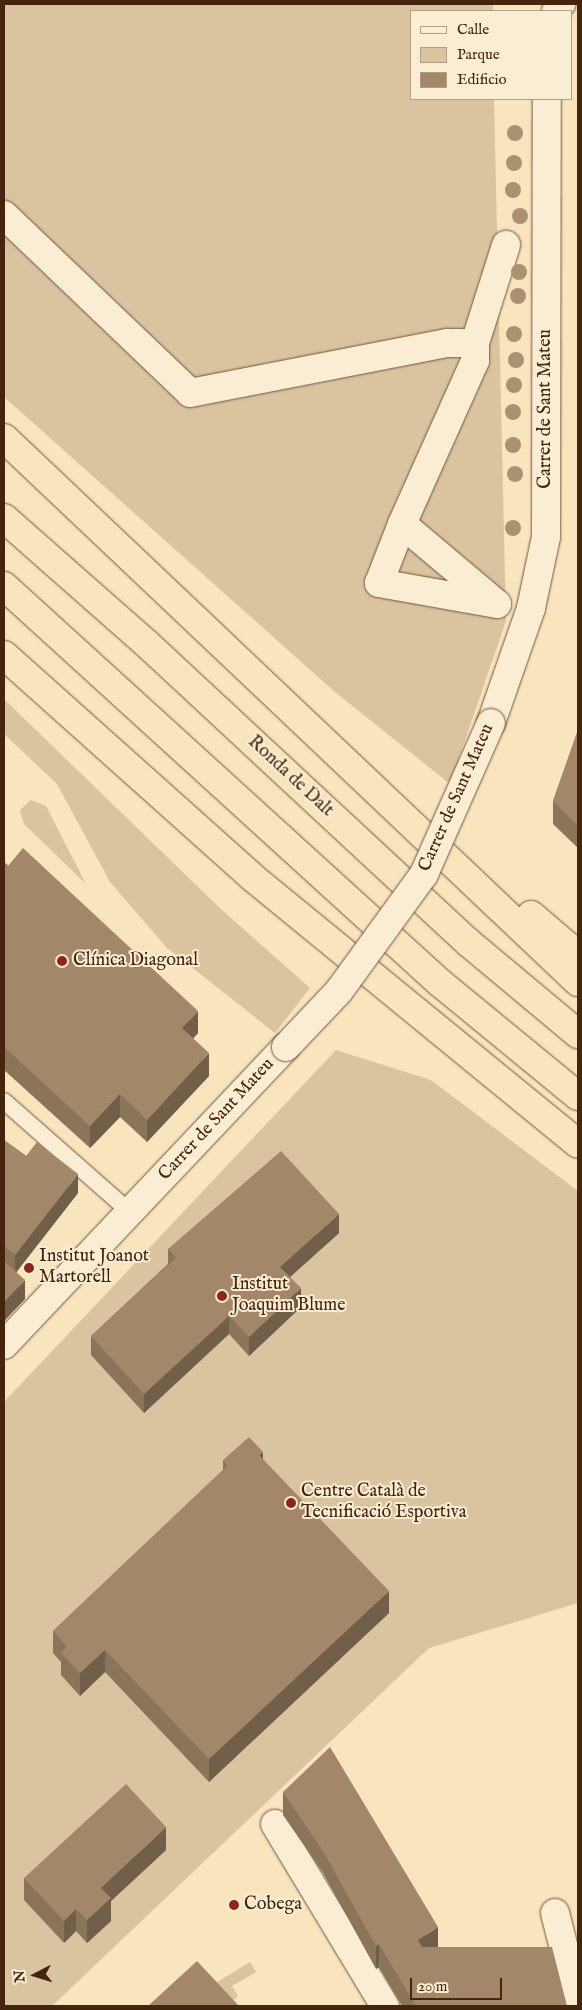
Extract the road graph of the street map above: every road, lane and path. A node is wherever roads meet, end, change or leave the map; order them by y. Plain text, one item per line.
1 (547, 100) edge
2 (4, 215) edge
3 (506, 245) dead end
4 (475, 343) junction
5 (4, 438) edge
6 (4, 518) edge
7 (402, 524) dead end
8 (4, 586) edge
9 (4, 655) edge
10 (251, 668) junction
11 (578, 955) edge
12 (578, 982) edge
13 (578, 1034) edge
14 (578, 1096) edge
15 (4, 1101) edge
16 (578, 1144) edge
17 (130, 1212) junction
18 (4, 1345) edge
19 (275, 1824) dead end
20 (554, 1912) dead end
21 (578, 2003) edge
22 (384, 2006) edge

1 - 17 street, Carrer de Sant Mateu, bridge
2 - 4 street
3 - 4 street
4 - 7 street
5 - 10 highway
6 - 13 highway, Ronda de Dalt
8 - 14 highway
9 - 16 highway
10 - 11 highway
10 - 12 highway
15 - 17 lane
17 - 18 street, Carrer de Sant Mateu
19 - 22 street
20 - 21 street

